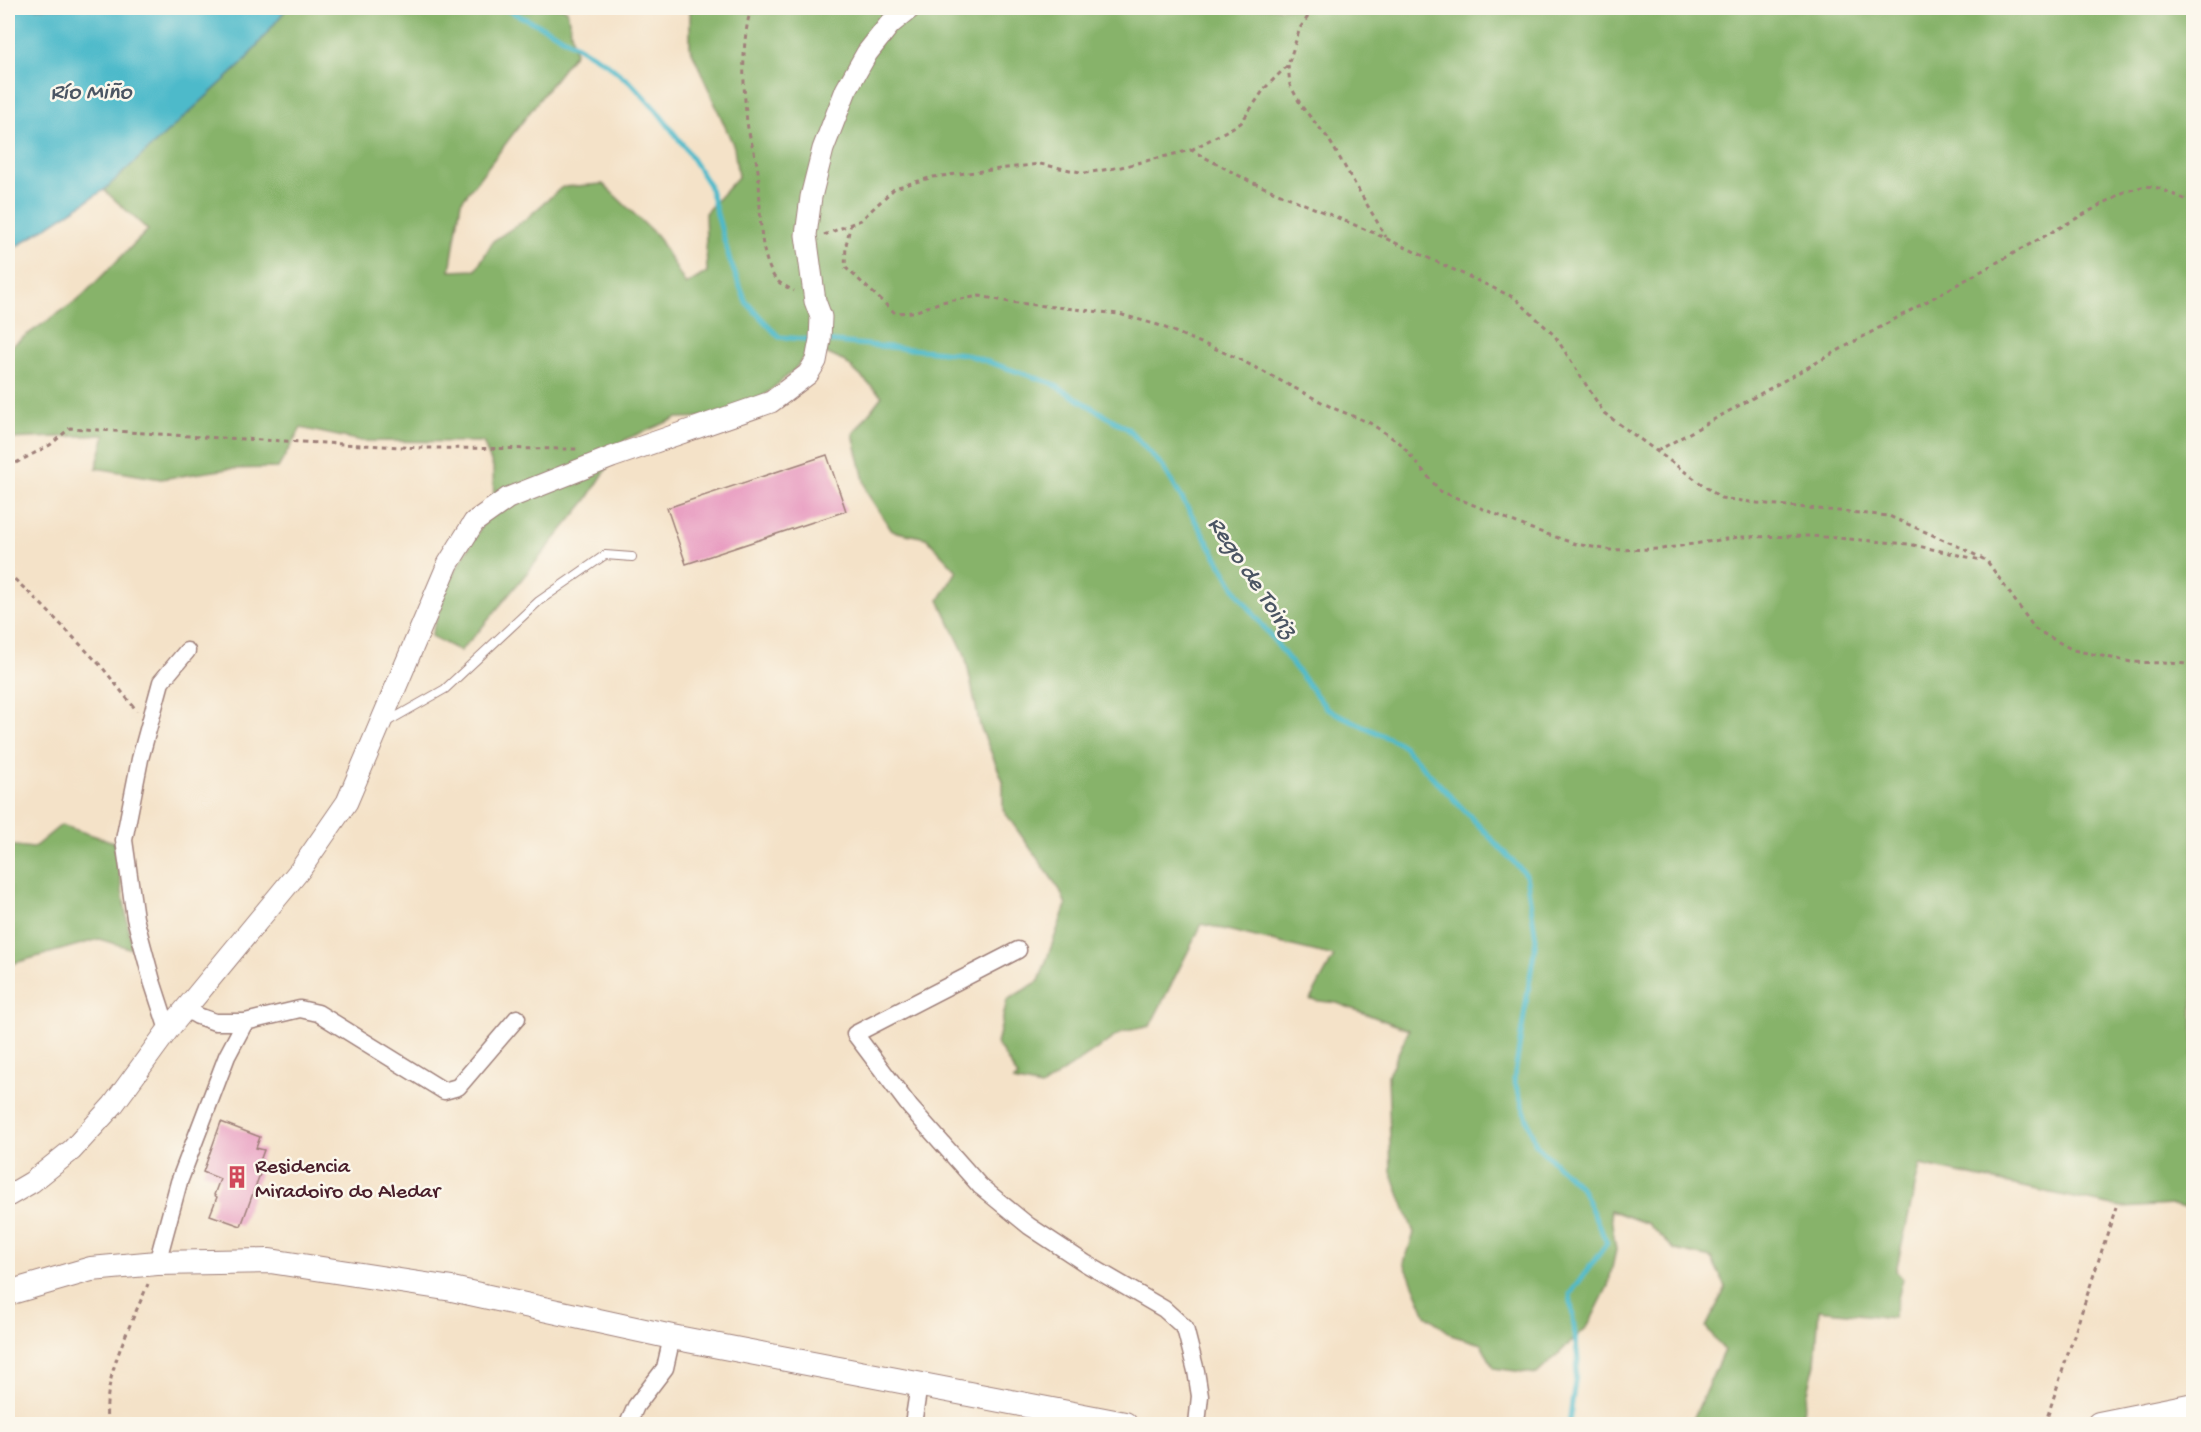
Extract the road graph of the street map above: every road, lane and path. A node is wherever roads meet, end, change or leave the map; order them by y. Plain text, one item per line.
1 (751, 8) edge
2 (910, 8) edge
3 (1314, 8) edge
4 (1288, 65) junction
5 (1191, 150) junction
6 (2193, 203) edge
7 (851, 223) junction
8 (806, 234) junction
9 (1386, 239) junction
10 (818, 309) junction
11 (586, 449) dead end
12 (1656, 451) junction
13 (8, 467) edge
14 (632, 556) dead end
15 (1987, 561) junction
16 (8, 573) edge
17 (187, 651) dead end
18 (2193, 664) edge
19 (380, 726) junction
20 (148, 727) junction
21 (1018, 950) dead end
22 (186, 1009) junction
23 (517, 1018) dead end
24 (244, 1022) junction
25 (168, 1030) junction
26 (8, 1196) edge
27 (2116, 1207) dead end
28 (157, 1263) junction
29 (8, 1293) edge
30 (672, 1337) junction
31 (919, 1385) junction
32 (2193, 1405) edge
33 (107, 1425) edge
34 (628, 1425) edge
35 (913, 1425) edge
36 (1125, 1425) edge
37 (1197, 1425) edge
38 (2045, 1425) edge
39 (2099, 1425) edge

1 - 10 path
2 - 8 street
3 - 4 path
4 - 5 path
4 - 9 path
5 - 7 path
5 - 9 path
6 - 12 path
7 - 8 path
7 - 15 path
8 - 10 street
9 - 12 path
10 - 19 street
11 - 13 path
12 - 15 path
14 - 19 lane
15 - 18 path
16 - 20 path
17 - 20 street
19 - 22 street
20 - 25 street
21 - 37 street
22 - 24 street
22 - 25 street
23 - 24 street
24 - 28 street
25 - 26 street
27 - 38 path
28 - 29 main road
28 - 30 main road
28 - 33 path
30 - 31 main road
30 - 34 street
31 - 35 street
31 - 36 main road
32 - 39 main road

